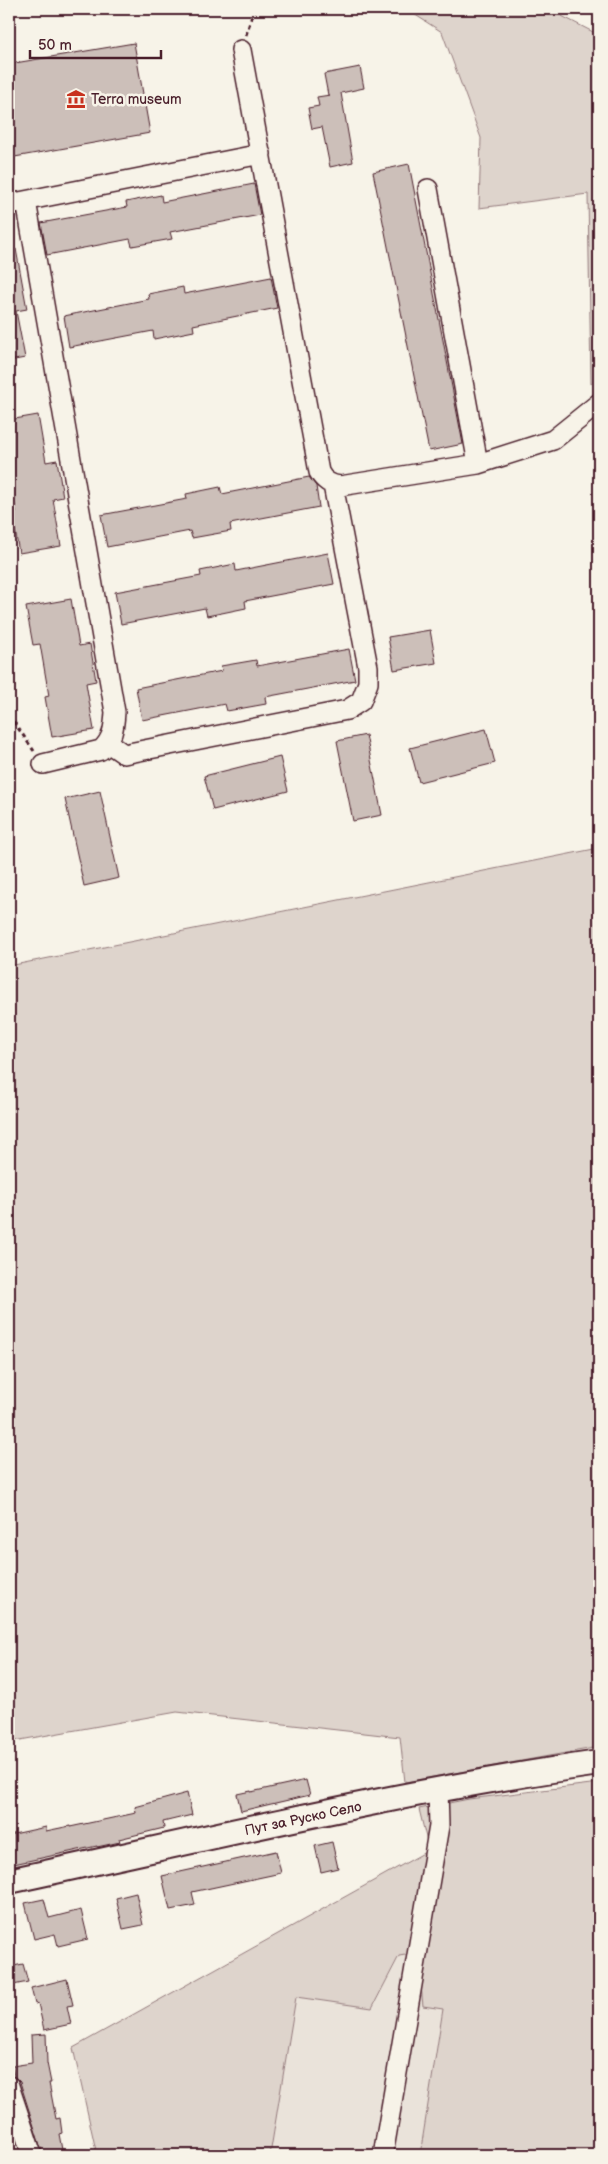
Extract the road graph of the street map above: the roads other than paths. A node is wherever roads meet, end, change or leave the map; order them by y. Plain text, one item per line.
1 (242, 50) road end
2 (261, 154) junction
3 (428, 189) dead end
4 (17, 202) edge
5 (599, 403) edge
6 (478, 464) junction
7 (333, 485) junction
8 (108, 743) junction
9 (43, 764) road end
10 (599, 1763) edge
11 (438, 1790) junction
12 (9, 1881) edge
13 (9, 2086) edge
14 (32, 2155) edge
15 (383, 2155) edge

1 - 2 street
2 - 4 street
2 - 7 street
3 - 6 street
4 - 8 street
5 - 6 street
6 - 7 street
7 - 8 street
8 - 9 street
10 - 11 main road, Пут за Руско Село
11 - 12 main road, Пут за Руско Село
11 - 15 street
13 - 14 street

